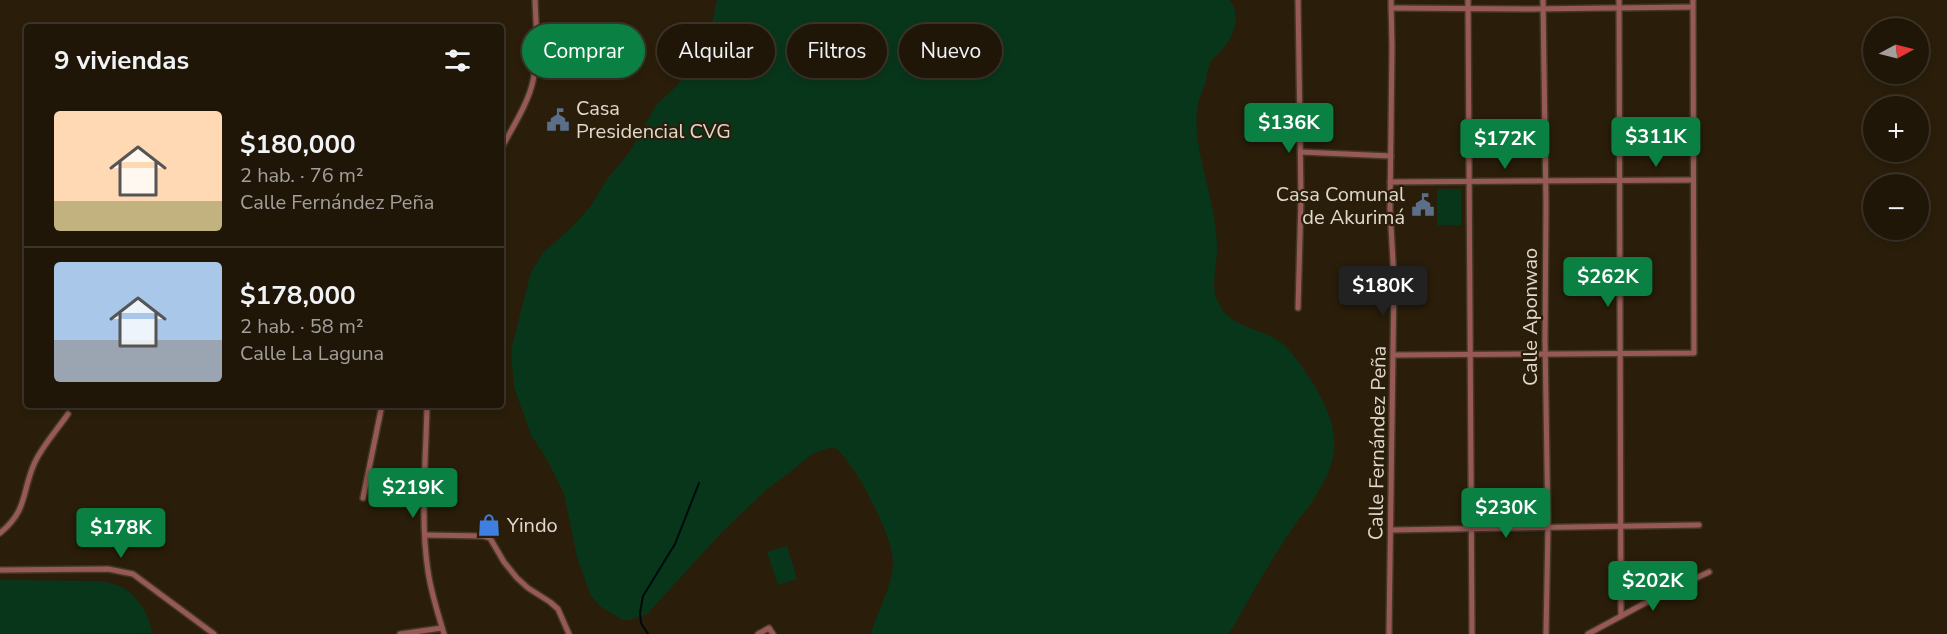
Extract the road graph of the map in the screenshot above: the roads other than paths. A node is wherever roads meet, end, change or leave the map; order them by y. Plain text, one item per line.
1 (536, 0) edge
2 (1298, 0) edge
3 (1391, 0) edge
4 (1468, 0) edge
5 (1543, 0) edge
6 (1619, 0) edge
7 (1693, 0) edge
8 (1693, 7) junction
9 (1391, 8) junction
10 (1468, 8) junction
11 (1619, 8) junction
12 (1543, 9) junction
13 (504, 143) edge
14 (1300, 152) junction
15 (1391, 156) junction
16 (1619, 180) junction
17 (1693, 180) junction
18 (1545, 181) junction
19 (1390, 182) junction
20 (1468, 182) junction
21 (1298, 308) dead end
22 (1620, 353) junction
23 (1469, 354) junction
24 (1545, 354) junction
25 (1394, 355) junction
26 (381, 408) edge
27 (427, 408) edge
28 (68, 414) dead end
29 (363, 498) dead end
30 (1699, 525) dead end
31 (1620, 526) junction
32 (1548, 527) junction
33 (1472, 528) junction
34 (1390, 530) junction
35 (0, 532) edge
36 (425, 535) junction
37 (0, 570) edge
38 (1709, 572) dead end
39 (1621, 616) junction
40 (443, 631) edge
41 (214, 634) edge
42 (400, 634) edge
43 (569, 634) edge
44 (758, 634) edge
45 (773, 634) edge
46 (1389, 634) edge
47 (1472, 634) edge
48 (1546, 634) edge
49 (1588, 634) edge

1 - 13 street
2 - 14 street
3 - 9 street, Calle Fernández Peña
4 - 10 street
5 - 12 street, Calle Aponwao
6 - 11 street
7 - 8 street
8 - 11 street
8 - 17 street
9 - 10 street
9 - 15 street, Calle Fernández Peña
10 - 12 street
10 - 20 street
11 - 12 street
11 - 16 street
12 - 18 street, Calle Aponwao
14 - 15 street
14 - 21 street
15 - 19 street, Calle Fernández Peña
16 - 17 street
16 - 18 street
16 - 22 street
17 - 22 street
18 - 20 street
18 - 24 street, Calle Aponwao
19 - 20 street
19 - 25 street, Calle Fernández Peña
20 - 23 street
22 - 24 street
22 - 31 street
23 - 24 street
23 - 25 street
23 - 33 street
24 - 32 street, Calle Aponwao
25 - 34 street, Calle Fernández Peña
26 - 29 street
27 - 36 street
28 - 35 street
30 - 31 street
31 - 32 street
31 - 39 street
32 - 33 street
32 - 48 street, Calle Aponwao
33 - 34 street
33 - 47 street
34 - 46 street, Calle Fernández Peña
36 - 40 street
36 - 43 street
37 - 41 street
38 - 39 street
39 - 49 street
40 - 42 street
44 - 45 street

